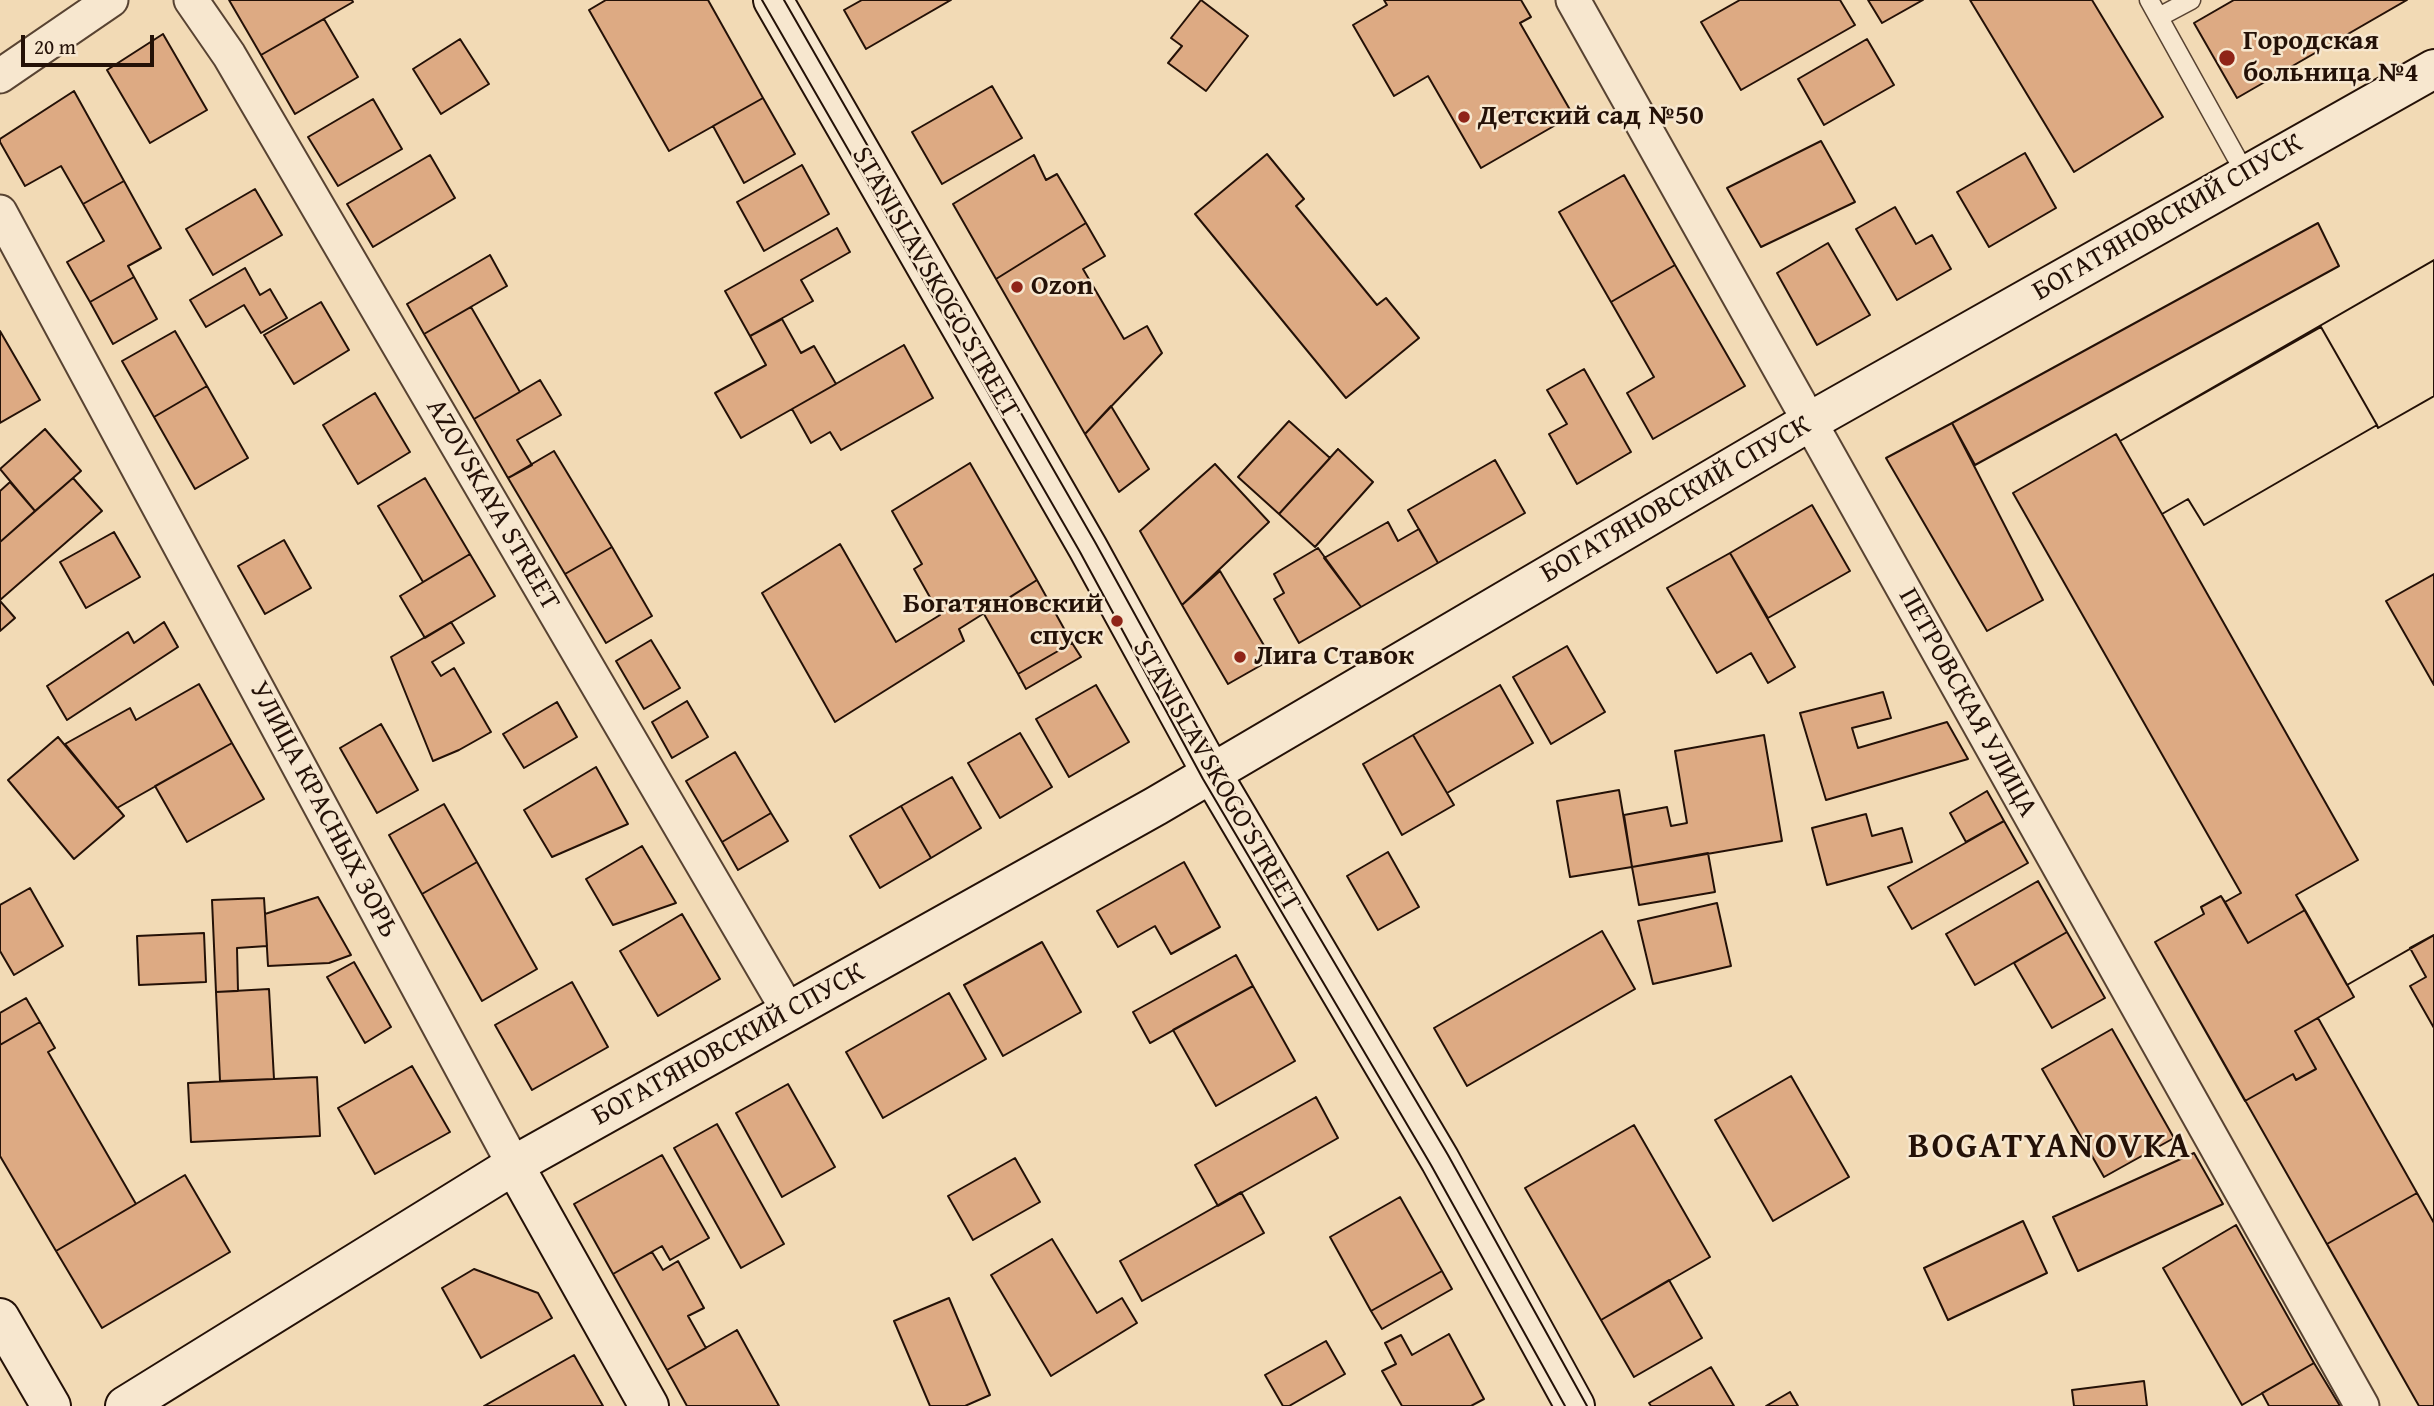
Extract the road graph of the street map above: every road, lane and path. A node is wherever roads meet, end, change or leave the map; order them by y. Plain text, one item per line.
1 (111, 0) edge
2 (191, 0) edge
3 (773, 0) edge
4 (1573, 0) edge
5 (2150, 0) edge
6 (2191, 0) edge
7 (2159, 17) junction
8 (2434, 69) edge
9 (0, 76) edge
10 (2245, 173) junction
11 (0, 212) edge
12 (1809, 422) junction
13 (1212, 774) junction
14 (789, 1012) junction
15 (514, 1165) junction
16 (0, 1318) edge
17 (51, 1406) edge
18 (125, 1406) edge
19 (649, 1406) edge
20 (1575, 1406) edge
21 (2362, 1406) edge

1 - 9 street
2 - 14 street, AZOVSKAYA STREET
3 - 13 street, STANISLAVSKOGO STREET
4 - 12 street, ПЕТРОВСКАЯ УЛИЦА
5 - 7 lane
6 - 7 lane
7 - 10 lane
8 - 10 street, БОГАТЯНОВСКИЙ СПУСК
10 - 12 street, БОГАТЯНОВСКИЙ СПУСК
11 - 15 street, УЛИЦА КРАСНЫХ ЗОРЬ
12 - 13 street, БОГАТЯНОВСКИЙ СПУСК
12 - 21 street, ПЕТРОВСКАЯ УЛИЦА
13 - 14 street, БОГАТЯНОВСКИЙ СПУСК
13 - 20 street, STANISLAVSKOGO STREET
14 - 15 street, БОГАТЯНОВСКИЙ СПУСК
15 - 18 street, БОГАТЯНОВСКИЙ СПУСК
15 - 19 street, УЛИЦА КРАСНЫХ ЗОРЬ
16 - 17 street

